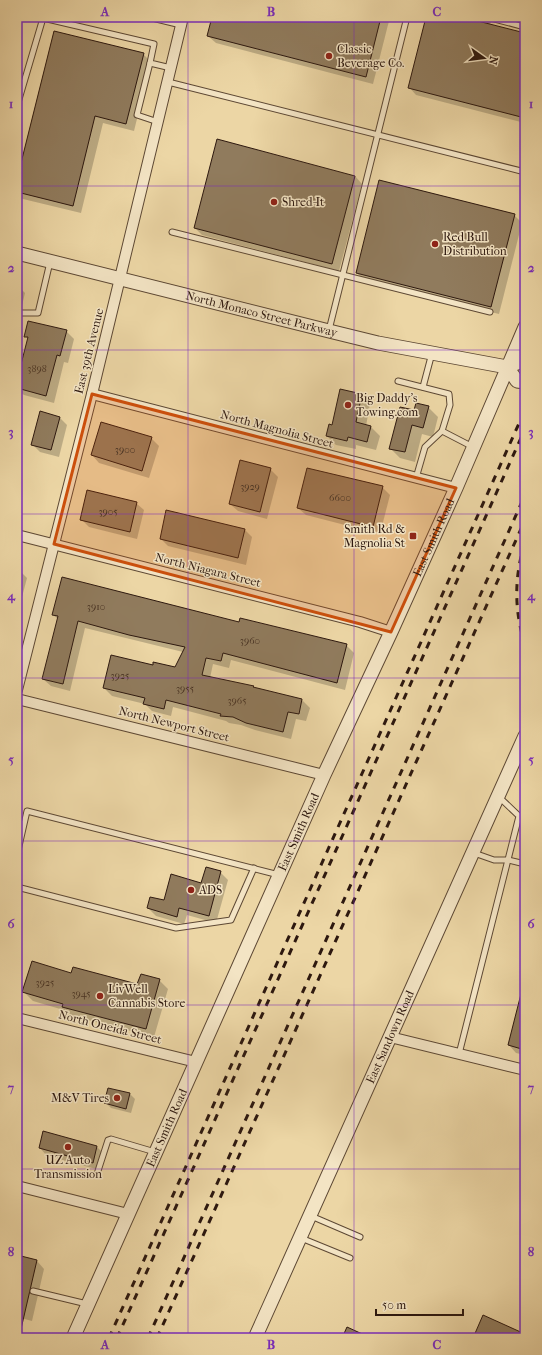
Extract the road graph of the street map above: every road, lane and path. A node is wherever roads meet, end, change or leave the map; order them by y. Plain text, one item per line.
1 (148, 17) edge
2 (407, 17) edge
3 (487, 17) edge
4 (164, 19) edge
5 (182, 21) edge
6 (525, 27) edge
7 (150, 63) junction
8 (171, 68) junction
9 (168, 82) junction
10 (17, 106) edge
11 (158, 122) junction
12 (378, 135) junction
13 (525, 172) edge
14 (172, 232) dead end
15 (17, 253) edge
16 (51, 261) junction
17 (343, 276) junction
18 (120, 279) junction
19 (490, 312) dead end
20 (17, 313) edge
21 (525, 327) edge
22 (329, 331) junction
23 (432, 353) junction
24 (525, 360) edge
25 (507, 367) junction
26 (398, 381) dead end
27 (525, 382) edge
28 (423, 387) junction
29 (92, 394) junction
30 (442, 431) junction
31 (473, 447) junction
32 (416, 478) junction
33 (456, 488) junction
34 (17, 535) edge
35 (54, 544) junction
36 (392, 632) junction
37 (17, 690) edge
38 (17, 699) edge
39 (525, 736) edge
40 (324, 775) junction
41 (498, 796) junction
42 (473, 853) junction
43 (17, 855) edge
44 (508, 860) junction
45 (525, 864) edge
46 (254, 868) junction
47 (280, 875) junction
48 (17, 887) edge
49 (17, 1018) edge
50 (390, 1037) junction
51 (459, 1054) junction
52 (196, 1062) junction
53 (525, 1070) edge
54 (156, 1152) junction
55 (97, 1174) dead end
56 (17, 1186) edge
57 (128, 1214) junction
58 (310, 1216) junction
59 (300, 1237) junction
60 (360, 1237) dead end
61 (350, 1258) dead end
62 (33, 1291) dead end
63 (88, 1304) junction
64 (73, 1338) edge
65 (255, 1338) edge

1 - 4 lane
2 - 12 lane
3 - 6 lane
4 - 5 lane
5 - 8 street, East 39th Avenue
7 - 8 lane
7 - 10 lane
7 - 11 lane
8 - 9 street, East 39th Avenue
9 - 11 street, East 39th Avenue
9 - 12 lane
11 - 18 street, East 39th Avenue
12 - 13 lane
12 - 17 lane
14 - 17 lane
15 - 16 street, North Monaco Street Parkway
16 - 18 street, North Monaco Street Parkway
16 - 20 lane
17 - 19 lane
17 - 22 lane
18 - 22 street, North Monaco Street Parkway
18 - 29 street, East 39th Avenue
21 - 25 street, East Smith Road
22 - 23 street, North Monaco Street Parkway
23 - 25 street, North Monaco Street Parkway
23 - 28 lane
24 - 25 street
25 - 27 street
25 - 31 street, East Smith Road
26 - 28 lane
28 - 30 lane
29 - 32 street, North Magnolia Street
29 - 35 street, East 39th Avenue
30 - 31 lane
30 - 32 lane
31 - 33 street, East Smith Road
32 - 33 street, North Magnolia Street
33 - 36 street, East Smith Road
34 - 35 street, North Niagara Street
35 - 36 street, North Niagara Street
35 - 37 street, East 39th Avenue
36 - 40 street, East Smith Road
38 - 40 street, North Newport Street
39 - 41 street, East Sandown Road
40 - 47 street, East Smith Road
41 - 42 street, East Sandown Road
41 - 44 lane
42 - 44 lane
42 - 50 street, East Sandown Road
43 - 46 lane
44 - 45 lane
44 - 51 lane
46 - 47 lane
46 - 48 lane
47 - 52 street, East Smith Road
49 - 52 street, North Oneida Street
50 - 51 street
50 - 58 street, East Sandown Road
51 - 53 street
52 - 54 street, East Smith Road
54 - 55 lane
54 - 57 street, East Smith Road
56 - 57 street
57 - 63 street, East Smith Road
58 - 59 street, East Sandown Road
58 - 60 lane
59 - 61 lane
59 - 65 street, East Sandown Road
62 - 63 lane
63 - 64 street, East Smith Road

